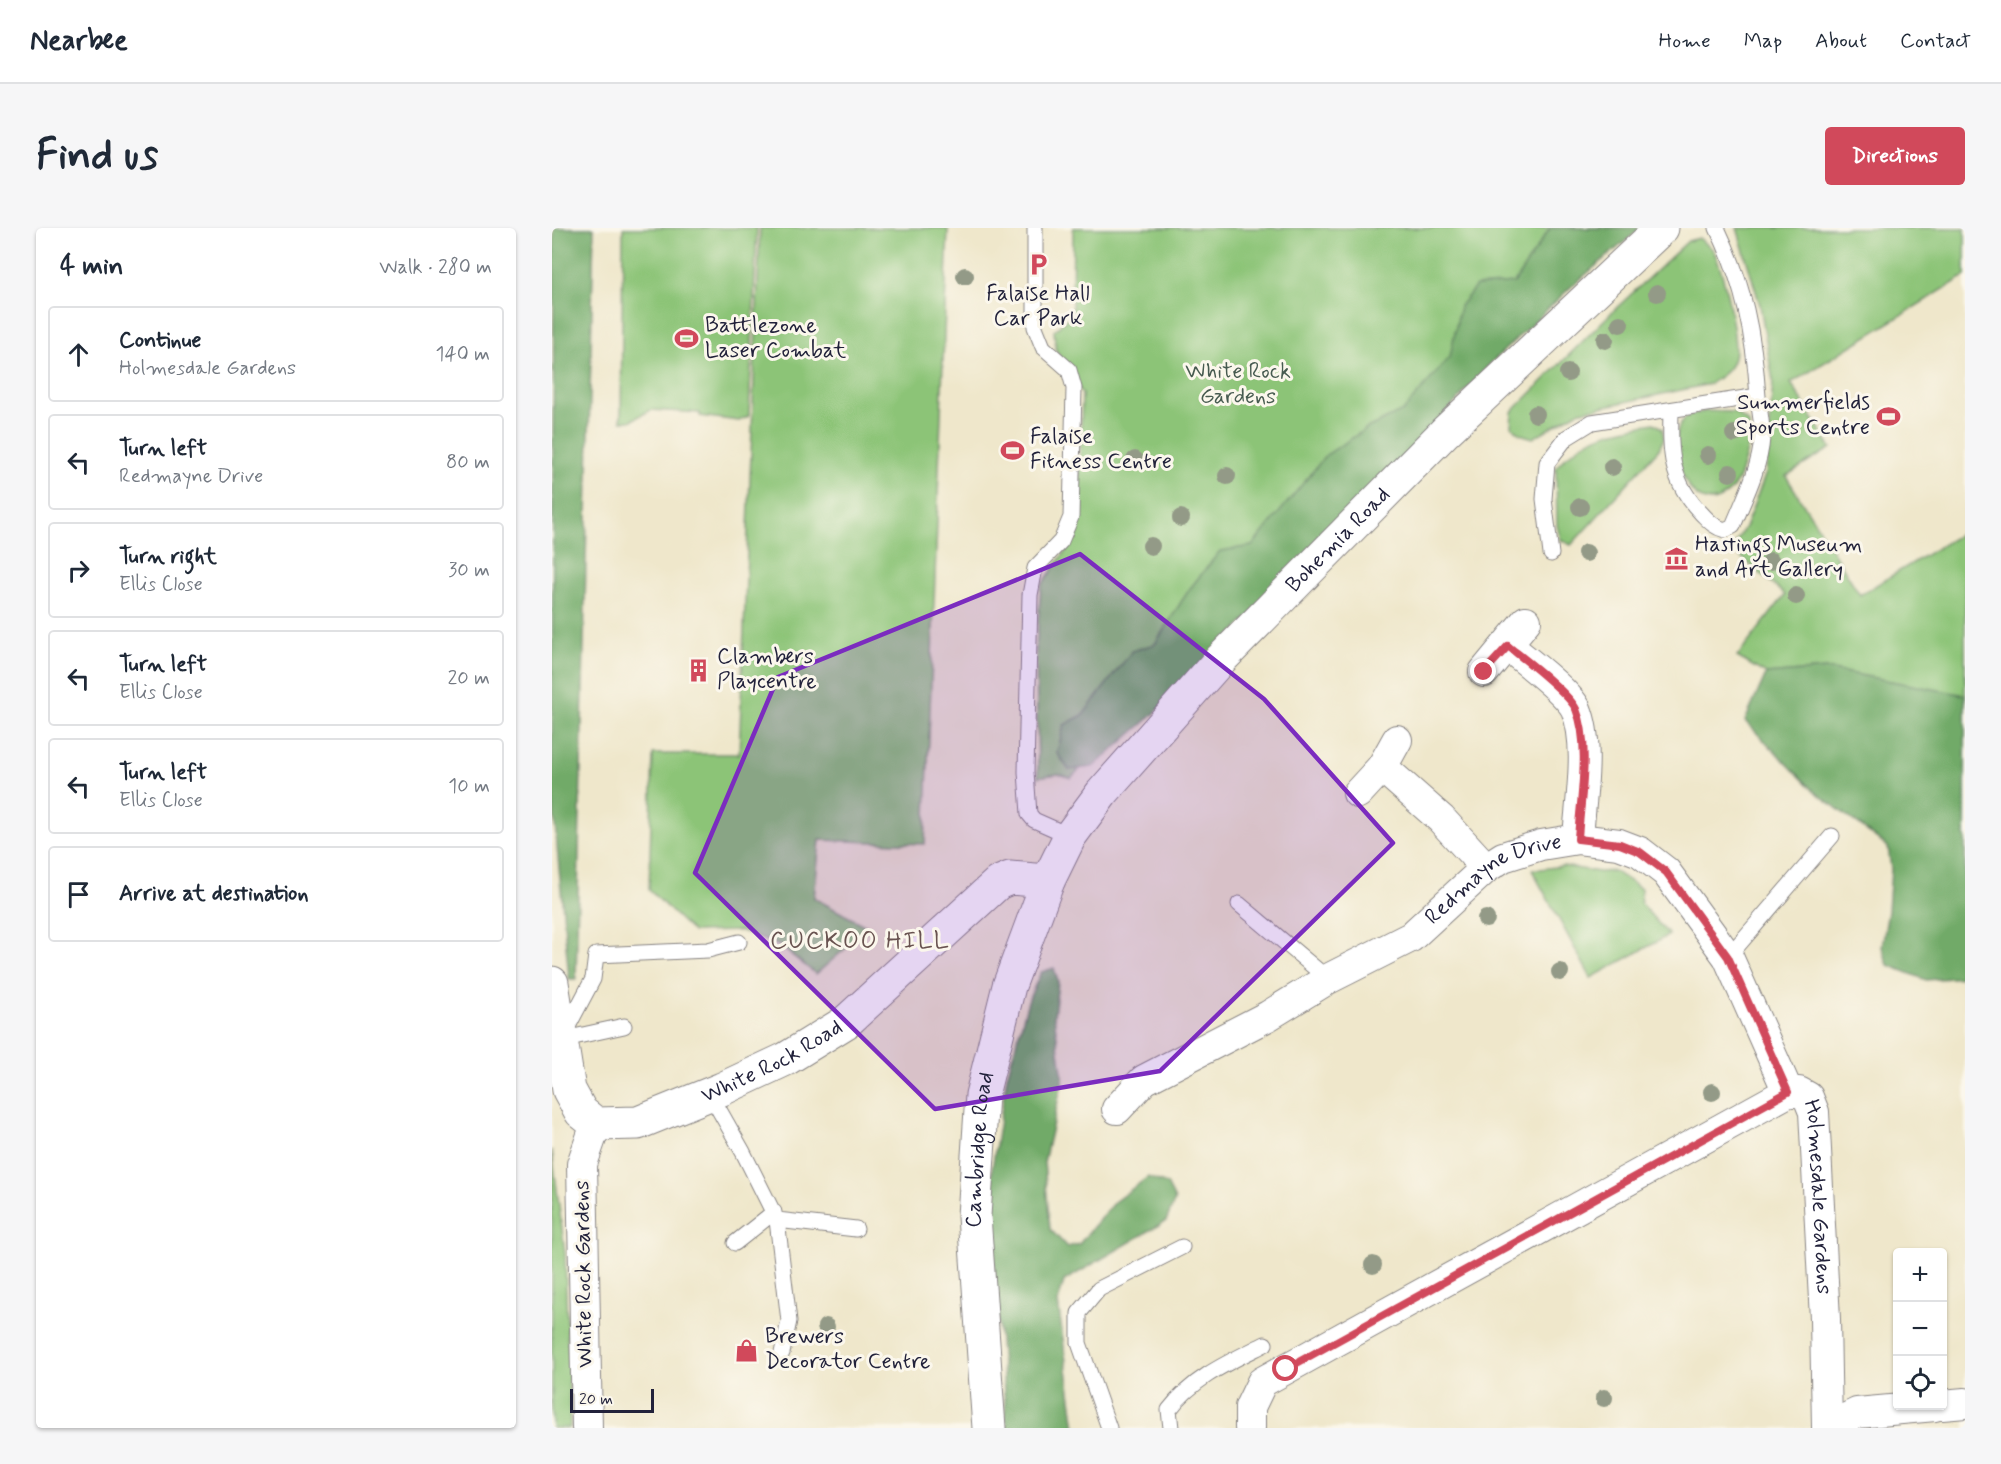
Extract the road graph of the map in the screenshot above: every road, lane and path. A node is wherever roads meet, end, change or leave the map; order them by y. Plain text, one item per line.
1 (1035, 228) edge
2 (1662, 228) edge
3 (1717, 228) edge
4 (1758, 396) junction
5 (1671, 410) junction
6 (1551, 554) dead end
7 (1526, 621) dead end
8 (1508, 646) junction
9 (1484, 672) dead end
10 (1398, 740) dead end
11 (1382, 767) junction
12 (1358, 793) dead end
13 (1070, 836) junction
14 (1832, 836) dead end
15 (1578, 839) junction
16 (1486, 868) junction
17 (1048, 881) junction
18 (1239, 904) dead end
19 (739, 942) dead end
20 (1728, 957) junction
21 (1328, 979) junction
22 (552, 983) edge
23 (624, 1026) dead end
24 (560, 1040) junction
25 (1788, 1092) junction
26 (710, 1094) junction
27 (1117, 1109) dead end
28 (596, 1124) junction
29 (776, 1216) junction
30 (856, 1230) dead end
31 (735, 1243) dead end
32 (1182, 1247) dead end
33 (1265, 1344) dead end
34 (782, 1353) dead end
35 (1965, 1402) edge
36 (1947, 1404) edge
37 (1893, 1410) edge
38 (587, 1428) edge
39 (989, 1428) edge
40 (1109, 1428) edge
41 (1171, 1428) edge
42 (1250, 1428) edge
43 (1827, 1428) edge

1 - 13 lane
2 - 13 main road, Bohemia Road
3 - 4 lane
4 - 5 lane
4 - 5 lane
5 - 6 lane
7 - 8 street
8 - 9 street
8 - 15 street
10 - 11 street
11 - 12 street
11 - 16 street
13 - 17 main road, Bohemia Road
14 - 20 lane
15 - 16 street, Redmayne Drive
15 - 20 street, Redmayne Drive
16 - 21 street, Redmayne Drive
17 - 26 main road, White Rock Road
17 - 39 main road, Cambridge Road
18 - 21 lane
19 - 24 lane
20 - 25 street, Redmayne Drive
21 - 27 street, Redmayne Drive
22 - 24 main road
23 - 24 lane
24 - 28 main road
25 - 42 street, Holmesdale Gardens
25 - 43 street, Holmesdale Gardens
26 - 28 main road, White Rock Road
26 - 29 lane
28 - 38 street, White Rock Gardens
29 - 30 lane
29 - 31 lane
29 - 34 lane
32 - 40 lane
33 - 41 lane
35 - 36 street
37 - 43 street

